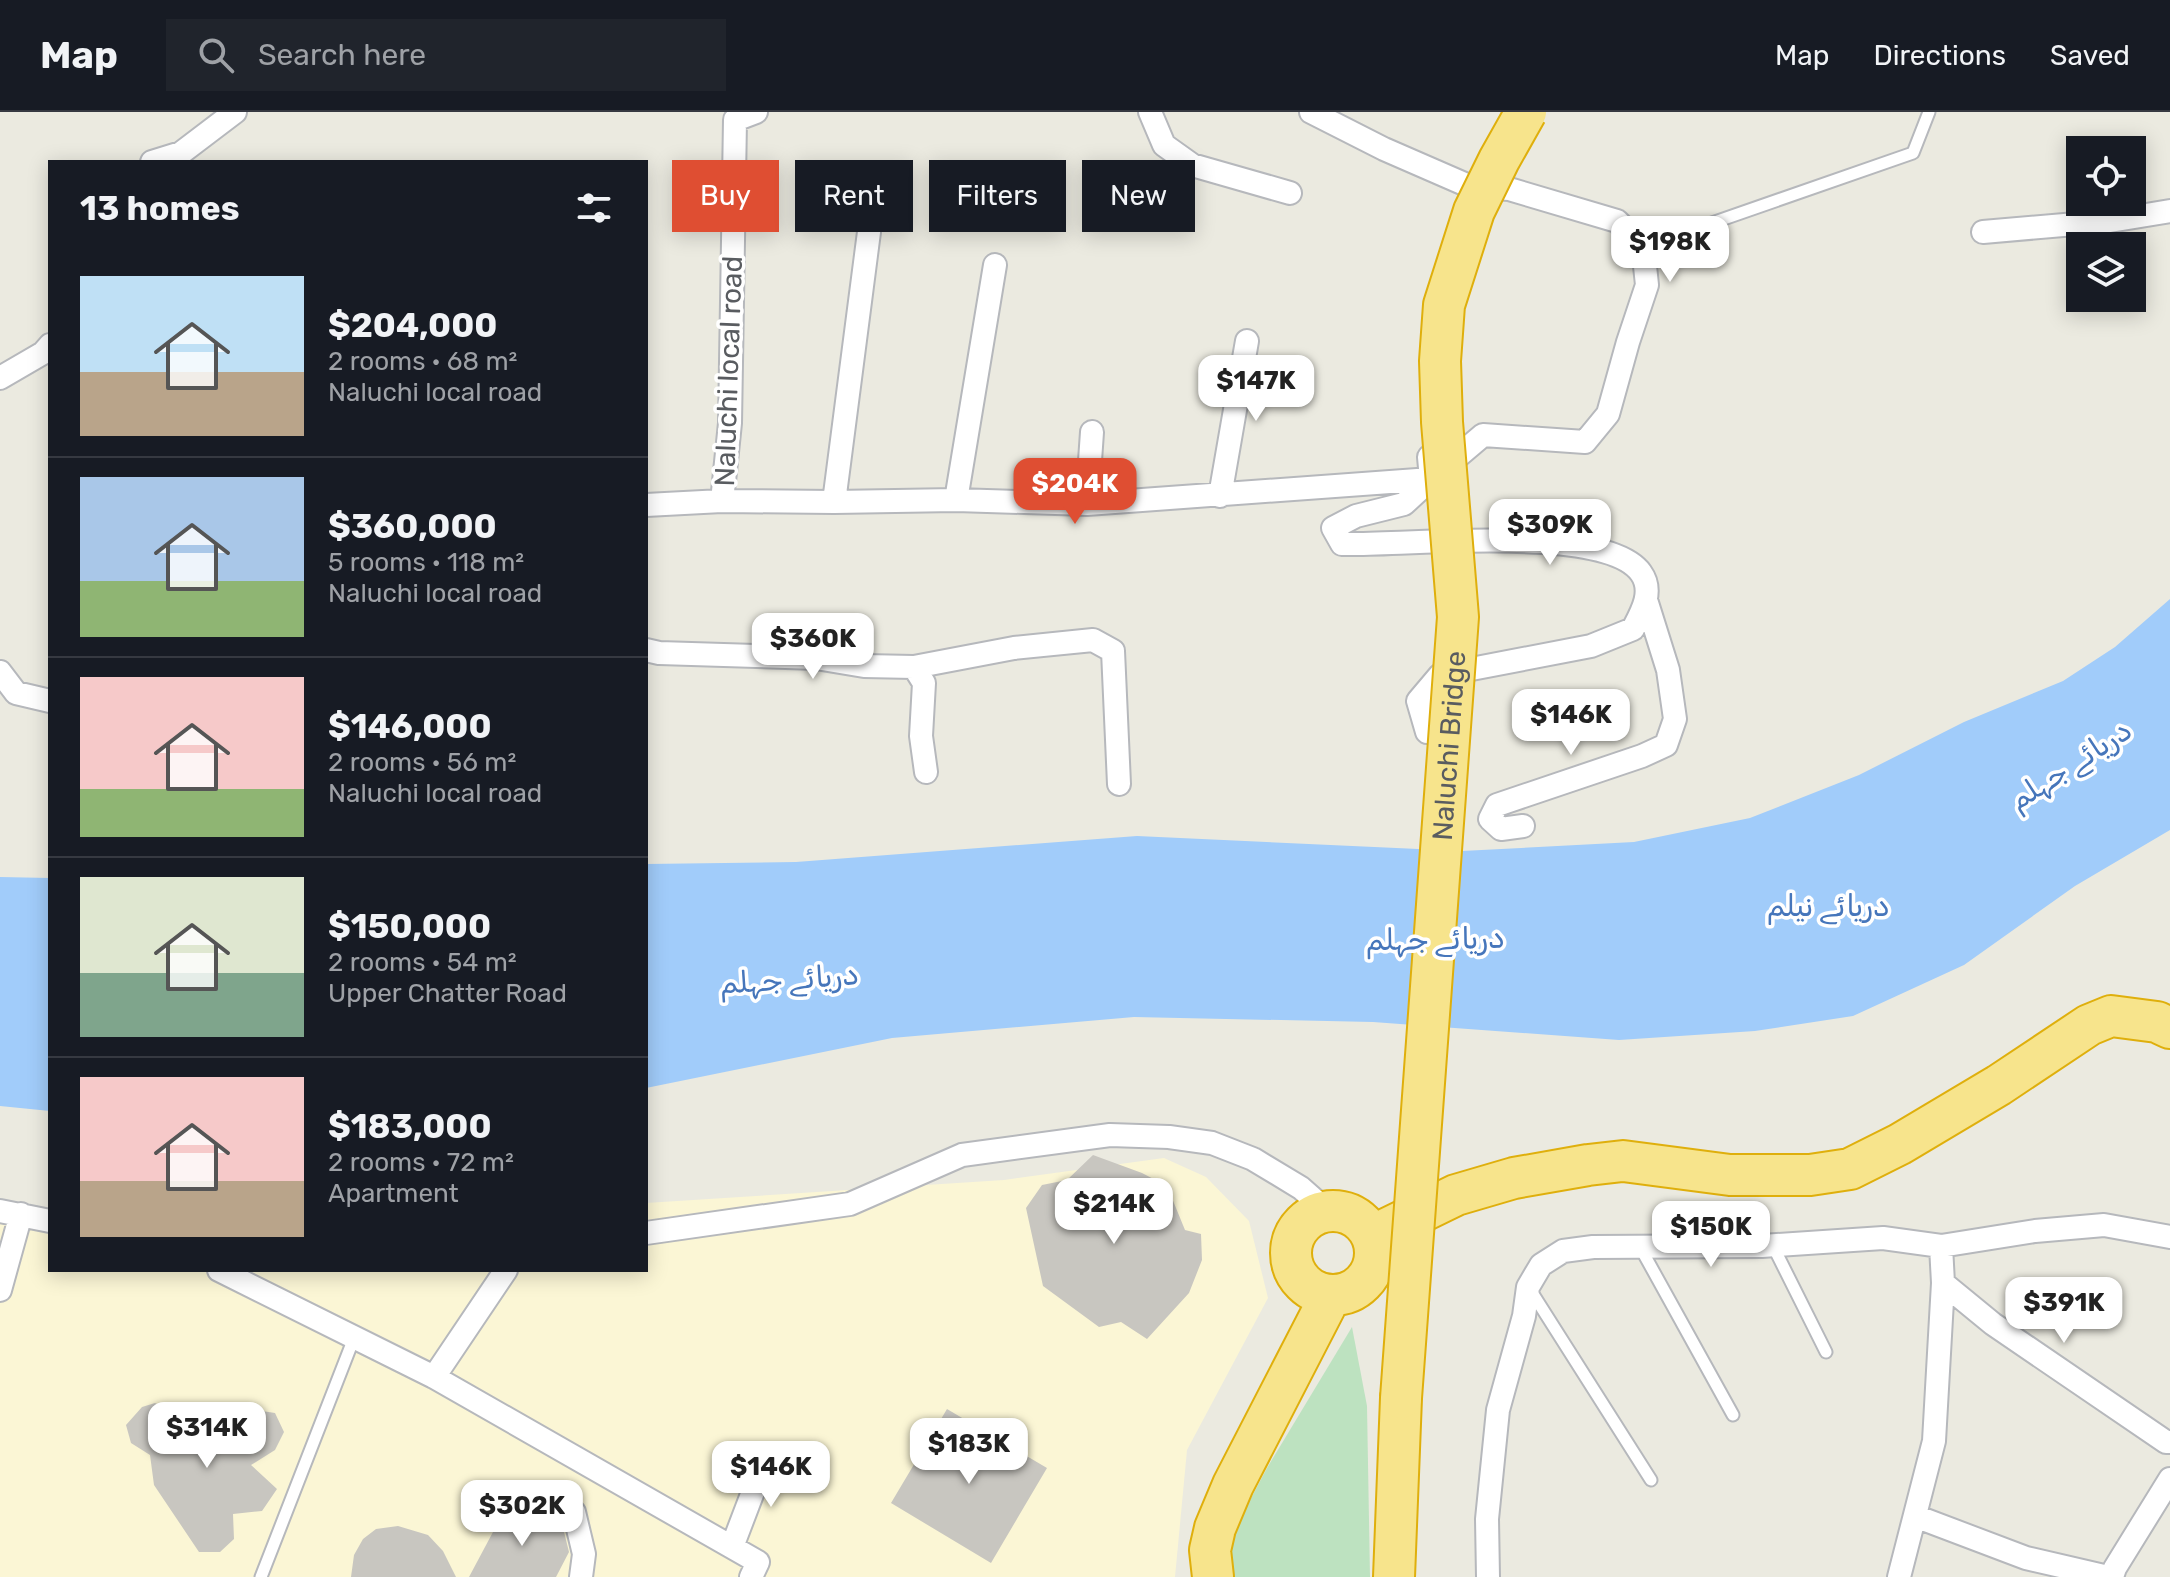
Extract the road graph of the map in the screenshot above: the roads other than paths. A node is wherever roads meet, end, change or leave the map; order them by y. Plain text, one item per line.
1 (235, 112) edge
2 (756, 112) edge
3 (1150, 112) edge
4 (1311, 112) edge
5 (1526, 112) edge
6 (1929, 112) edge
7 (158, 160) edge
8 (1469, 186) junction
9 (1290, 193) dead end
10 (2170, 211) edge
11 (869, 232) dead end
12 (1983, 232) dead end
13 (1643, 247) junction
14 (995, 265) dead end
15 (1247, 341) dead end
16 (48, 347) edge
17 (0, 378) edge
18 (1092, 432) dead end
19 (1431, 479) junction
20 (1220, 496) junction
21 (956, 500) junction
22 (722, 501) junction
23 (834, 502) junction
24 (1087, 504) junction
25 (648, 505) edge
26 (1647, 603) junction
27 (648, 650) edge
28 (914, 667) junction
29 (0, 672) edge
30 (48, 701) edge
31 (1427, 732) dead end
32 (926, 772) dead end
33 (1119, 784) dead end
34 (1523, 826) dead end
35 (2170, 1028) edge
36 (1327, 1211) junction
37 (11, 1212) edge
38 (48, 1221) edge
39 (648, 1233) edge
40 (1372, 1236) junction
41 (2170, 1237) edge
42 (1639, 1246) junction
43 (1773, 1246) junction
44 (1941, 1246) junction
45 (223, 1272) edge
46 (505, 1272) edge
47 (1943, 1283) junction
48 (1528, 1287) junction
49 (0, 1290) edge
50 (1331, 1295) junction
51 (354, 1338) junction
52 (1826, 1352) dead end
53 (434, 1377) junction
54 (1733, 1415) dead end
55 (2170, 1442) edge
56 (767, 1455) dead end
57 (2170, 1479) edge
58 (1651, 1480) dead end
59 (574, 1512) dead end
60 (1915, 1516) junction
61 (732, 1547) junction
62 (261, 1577) edge
63 (581, 1577) edge
64 (751, 1577) edge
65 (1213, 1577) edge
66 (1394, 1577) edge
67 (1488, 1577) edge
68 (1899, 1577) edge
69 (2110, 1577) edge

1 - 7 street
2 - 22 street, Naluchi local road
3 - 9 street
4 - 8 street
5 - 66 highway, Naluchi Bridge, bridge
6 - 13 lane
8 - 13 street
8 - 19 street
10 - 12 street
11 - 23 street
13 - 19 street
14 - 21 street
15 - 20 street
16 - 17 street
18 - 24 street
19 - 20 street
19 - 26 street
20 - 24 street
21 - 23 street, Naluchi local road
21 - 24 street, Naluchi local road
22 - 23 street, Naluchi local road
22 - 25 street, Naluchi local road
26 - 31 street
26 - 34 street
27 - 28 street
28 - 32 street
28 - 33 street
29 - 30 street
35 - 40 highway
36 - 39 street
36 - 40 highway
36 - 50 highway
37 - 38 street
37 - 49 street
40 - 50 highway
41 - 44 street
42 - 43 street
42 - 48 street
42 - 54 lane
43 - 44 street
43 - 52 lane
44 - 47 street
45 - 51 street
46 - 53 street
47 - 55 street
47 - 60 street
48 - 58 lane
48 - 67 street
50 - 65 highway
51 - 53 street
51 - 62 lane
53 - 61 street
56 - 61 street
57 - 69 street
59 - 63 street
60 - 68 street
60 - 69 street
61 - 64 street

